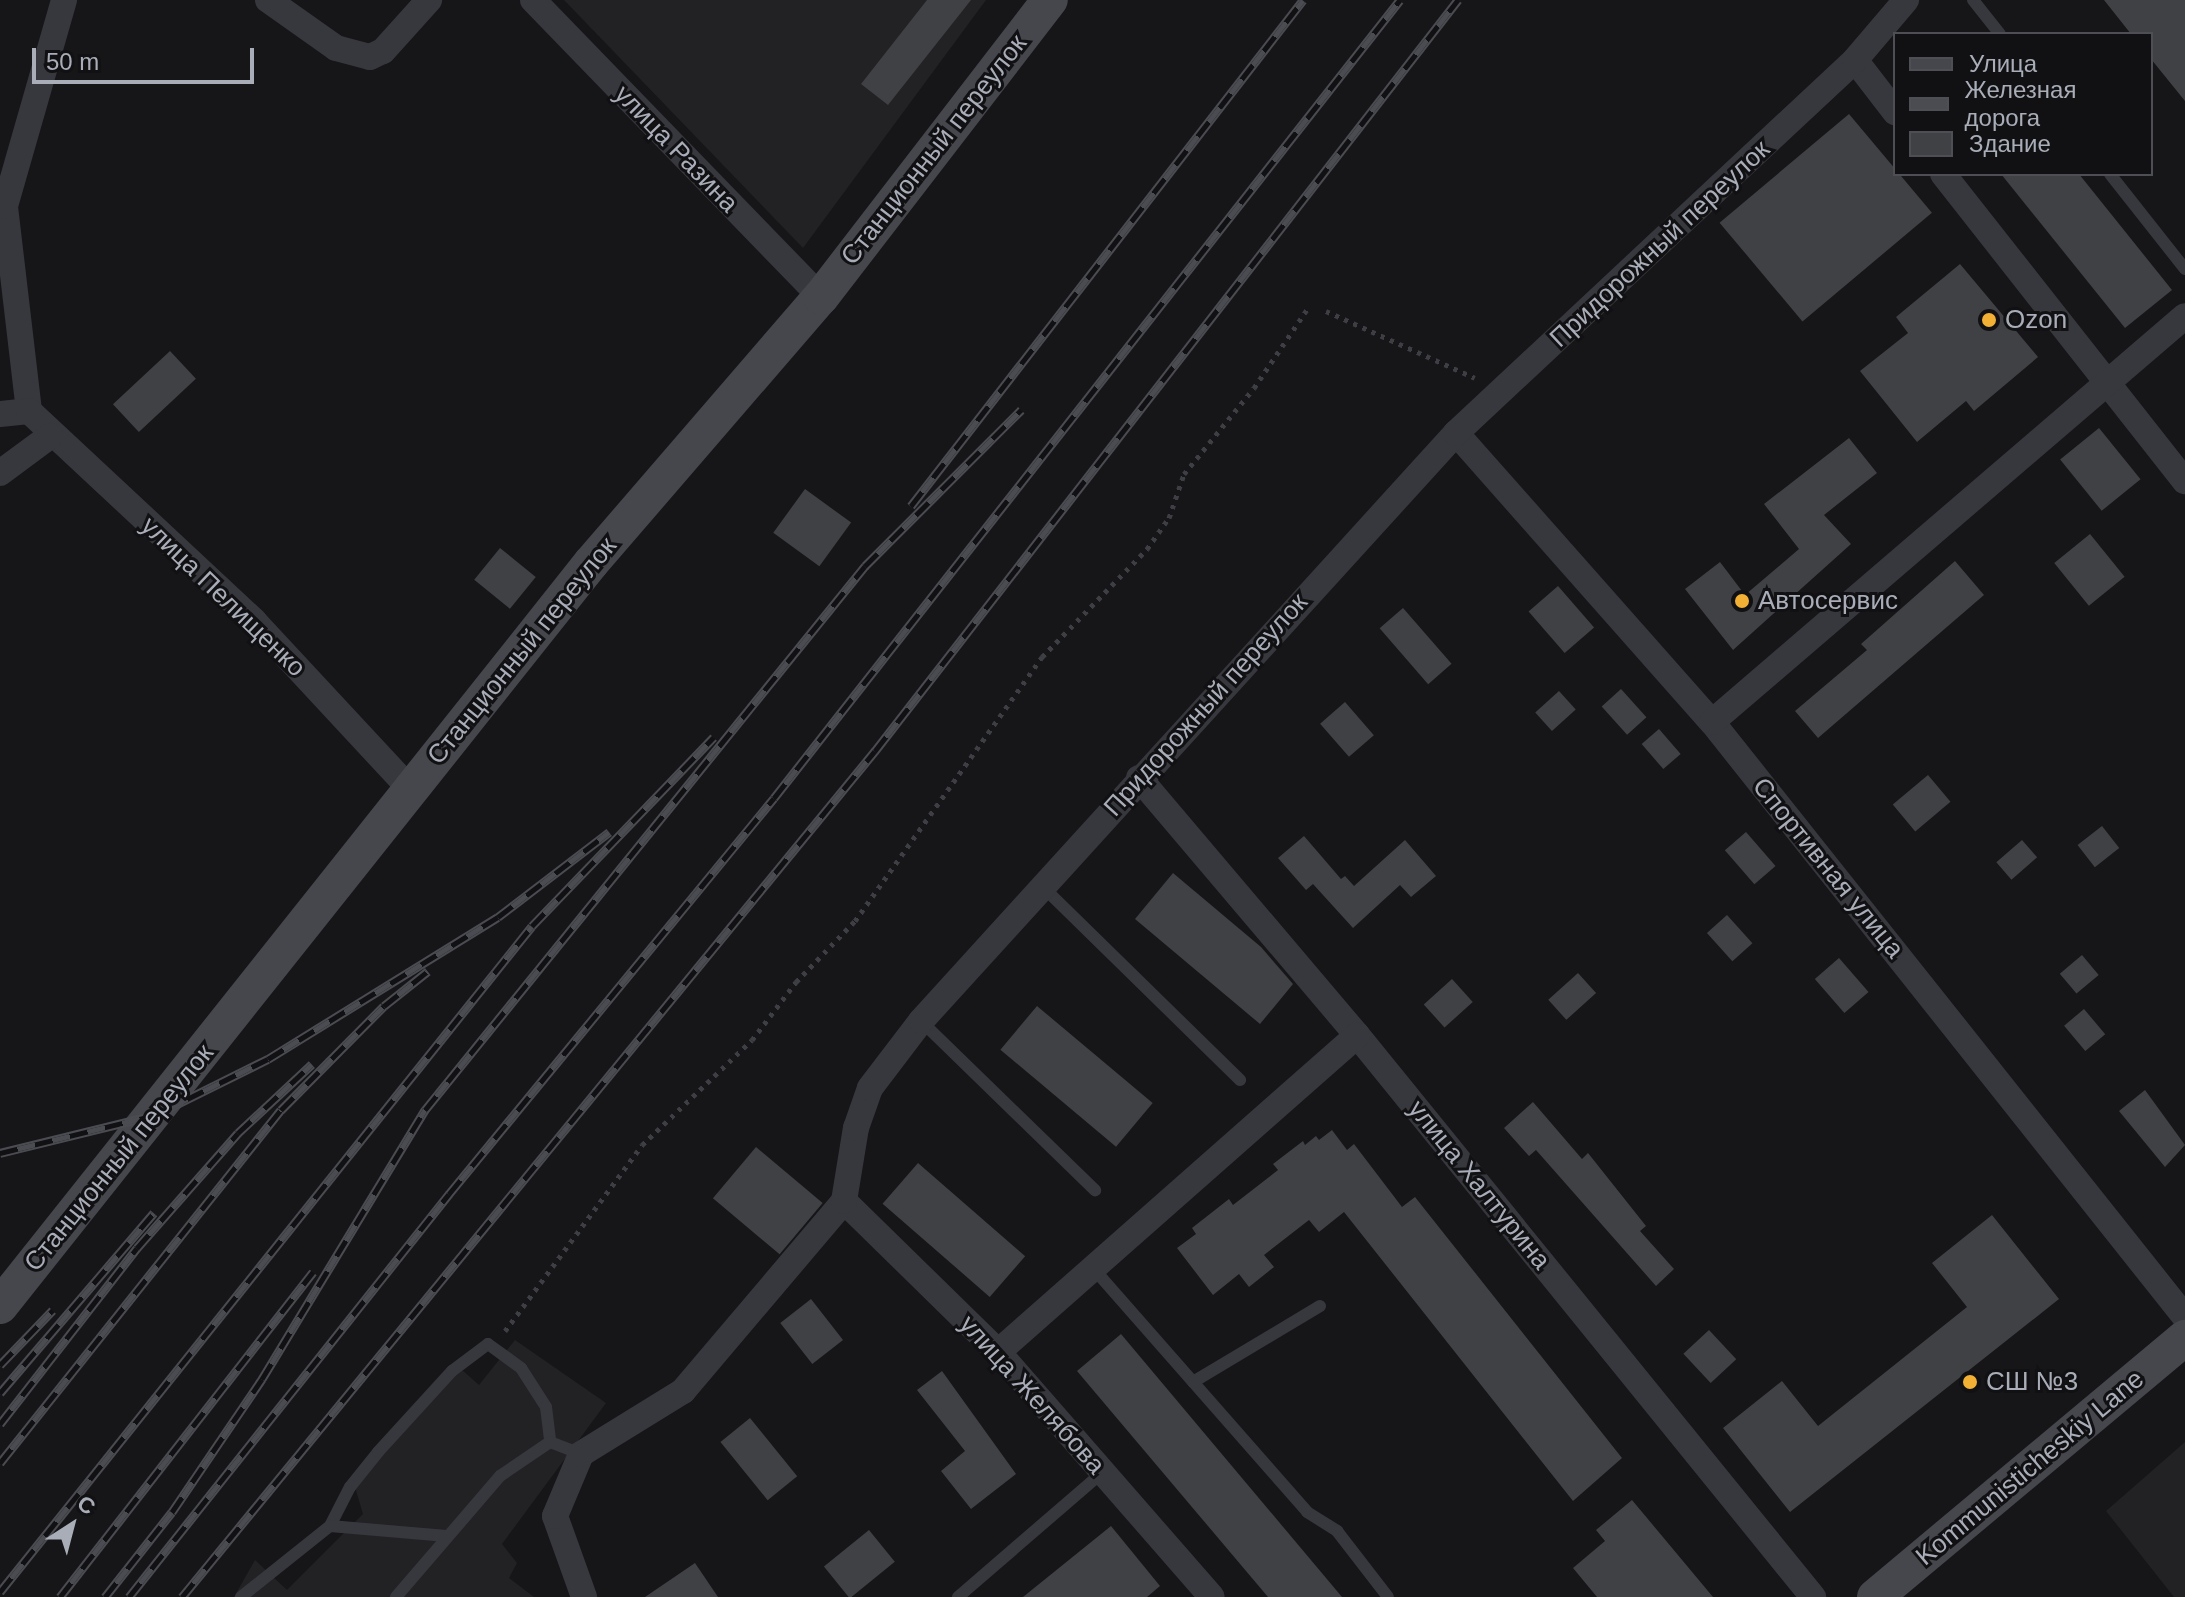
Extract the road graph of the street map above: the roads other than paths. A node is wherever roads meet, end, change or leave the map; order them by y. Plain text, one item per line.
1 (64, 0) edge
2 (268, 0) edge
3 (429, 0) edge
4 (533, 0) edge
5 (1050, 0) edge
6 (1906, 0) edge
7 (1973, 0) edge
8 (1998, 32) edge
9 (1855, 60) junction
10 (1893, 109) edge
11 (1945, 176) edge
12 (2112, 176) edge
13 (2185, 269) edge
14 (821, 297) junction
15 (2185, 316) edge
16 (2105, 382) junction
17 (29, 411) junction
18 (0, 414) edge
19 (1456, 433) junction
20 (50, 436) junction
21 (0, 473) edge
22 (2185, 481) edge
23 (1712, 722) junction
24 (1139, 778) junction
25 (411, 790) junction
26 (1043, 887) junction
27 (921, 1021) junction
28 (1357, 1035) junction
29 (1240, 1080) dead end
30 (1095, 1190) dead end
31 (844, 1201) junction
32 (1093, 1268) junction
33 (0, 1306) edge
34 (1320, 1306) dead end
35 (2182, 1341) edge
36 (998, 1352) junction
37 (1193, 1382) junction
38 (550, 1442) junction
39 (581, 1454) junction
40 (1103, 1472) junction
41 (330, 1526) junction
42 (447, 1536) junction
43 (241, 1597) edge
44 (396, 1597) edge
45 (584, 1597) edge
46 (958, 1597) edge
47 (1212, 1597) edge
48 (1388, 1597) edge
49 (1813, 1597) edge
50 (1875, 1597) edge

1 - 17 street
2 - 3 street
4 - 14 street, улица Разина
5 - 14 main road, Станционный переулок
6 - 9 street, Придорожный переулок
7 - 8 lane
9 - 10 street
9 - 19 street, Придорожный переулок
11 - 16 street
12 - 13 lane
14 - 25 main road, Станционный переулок
15 - 16 street
16 - 22 street
16 - 23 street
17 - 18 street
17 - 20 street, улица Пелищенко
19 - 23 street, Спортивная улица
19 - 24 street, Придорожный переулок
20 - 21 street
20 - 25 street, улица Пелищенко
23 - 35 street, Спортивная улица
24 - 26 street, Придорожный переулок
24 - 28 street, улица Халтурина
25 - 33 main road, Станционный переулок
26 - 27 street, Придорожный переулок
26 - 29 lane
27 - 30 lane
27 - 31 street, Придорожный переулок
28 - 32 street
28 - 49 street, улица Халтурина
31 - 36 street, улица Желябова
31 - 39 street
32 - 36 street
32 - 37 lane
34 - 37 lane
35 - 50 main road, Kommunisticheskiy Lane
36 - 40 street, улица Желябова
37 - 48 lane
38 - 39 lane
38 - 41 lane
38 - 42 lane
39 - 45 street
40 - 46 lane
40 - 47 street, улица Желябова
41 - 42 lane
41 - 43 lane
42 - 44 lane

